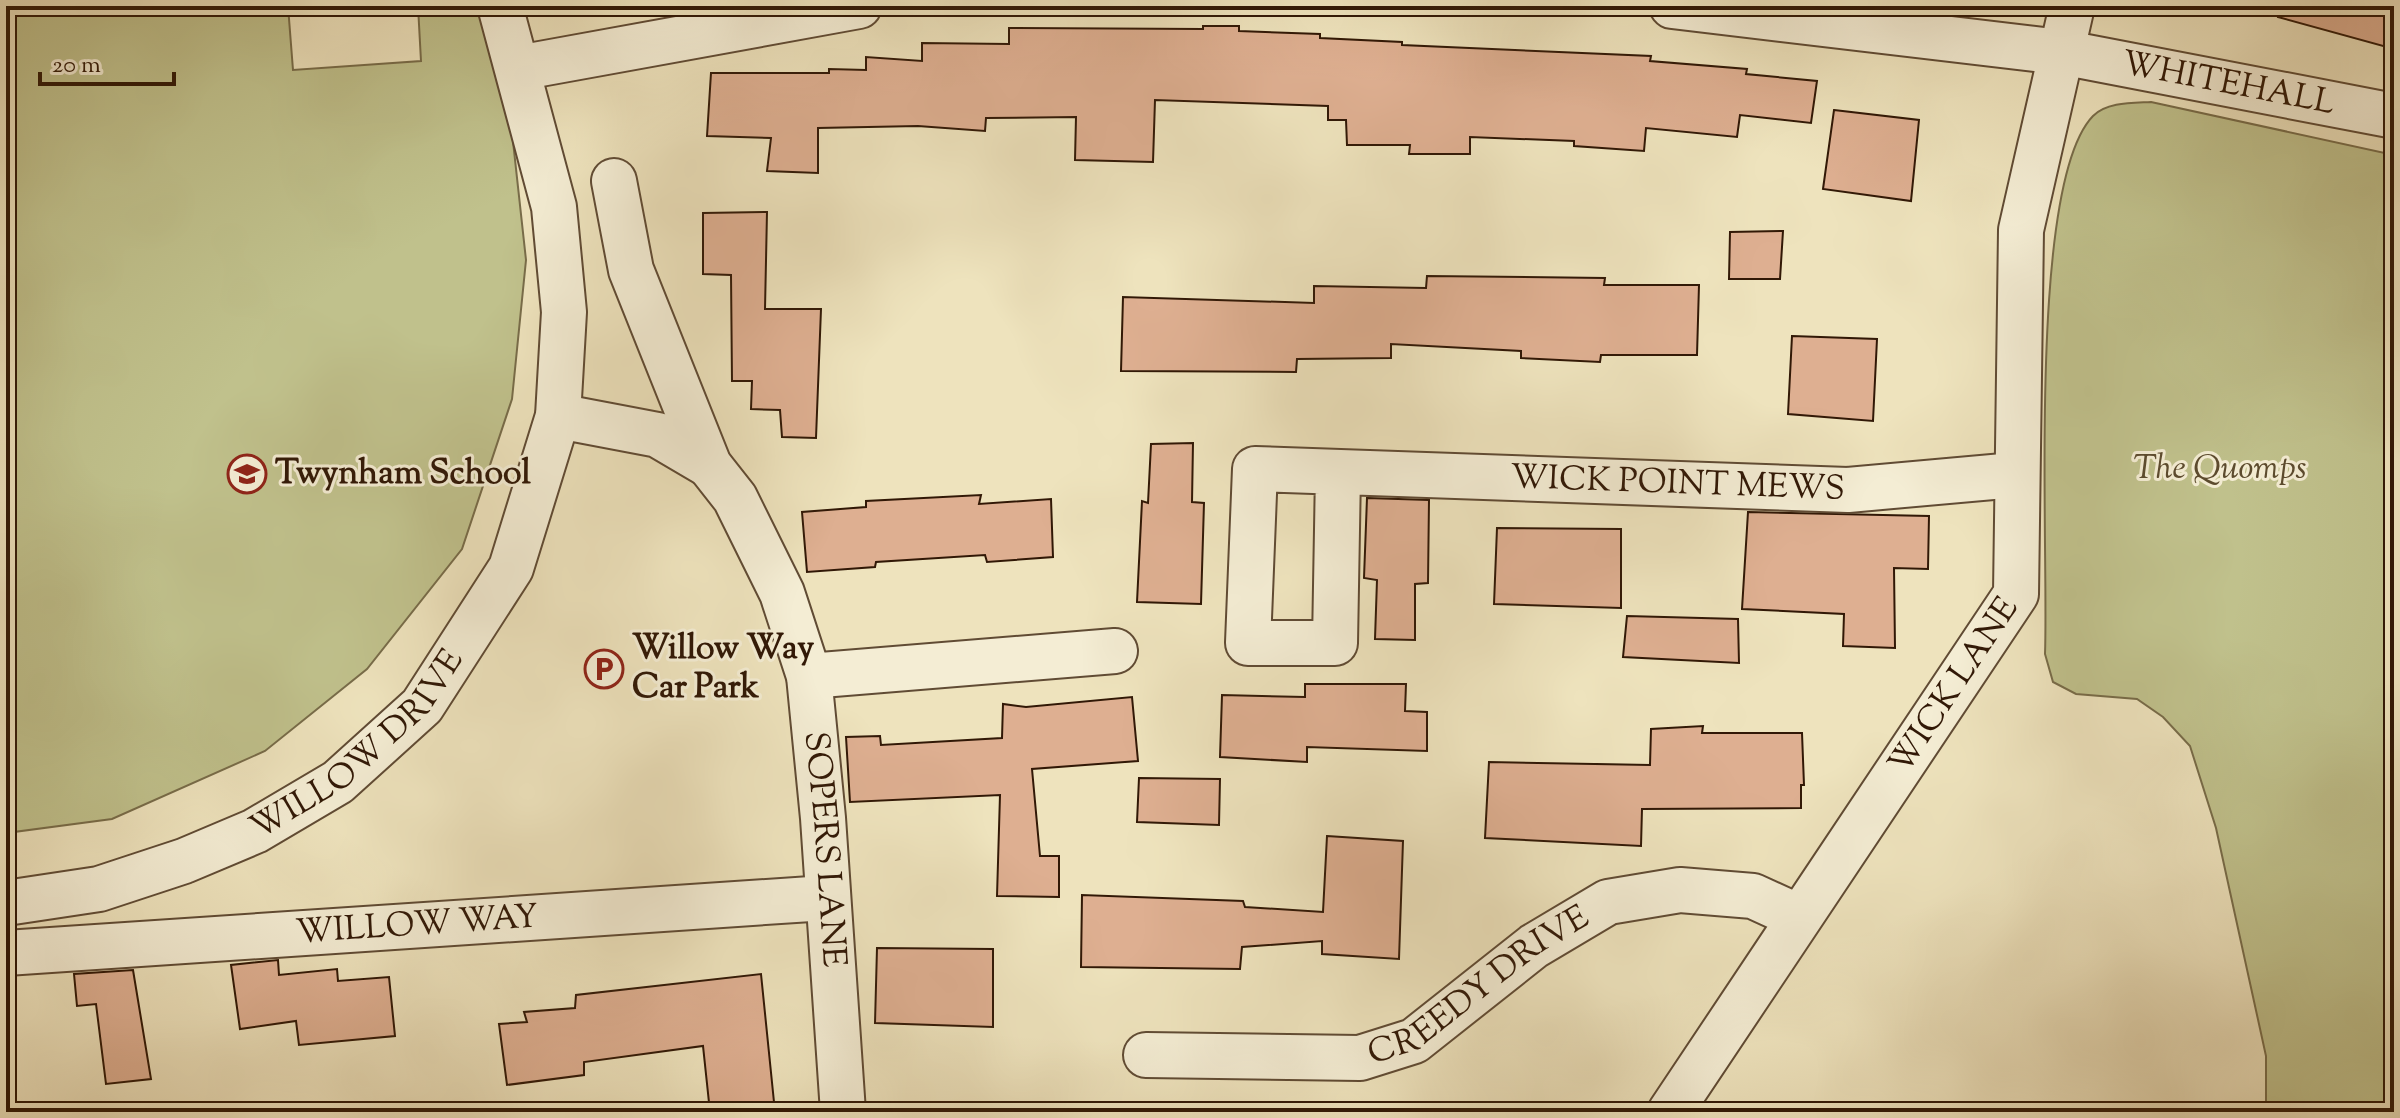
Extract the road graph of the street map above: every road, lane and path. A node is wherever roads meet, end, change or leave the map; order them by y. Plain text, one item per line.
1 (500, 6) edge
2 (859, 6) edge
3 (1672, 6) edge
4 (2072, 6) edge
5 (2061, 52) junction
6 (518, 68) junction
7 (2394, 116) edge
8 (614, 181) dead end
9 (558, 416) junction
10 (709, 465) junction
11 (1338, 473) dead end
12 (2015, 475) junction
13 (1115, 651) dead end
14 (809, 676) junction
15 (826, 898) junction
16 (6, 903) edge
17 (1799, 917) junction
18 (6, 953) edge
19 (1146, 1055) dead end
20 (843, 1112) edge
21 (1670, 1112) edge

1 - 6 street
2 - 6 street
3 - 5 street, WHITEHALL
4 - 5 street, WICK LANE
5 - 7 street, WHITEHALL
5 - 12 street, WICK LANE
6 - 9 street
8 - 10 street, SOPERS LANE
9 - 10 street, SOPERS LANE
9 - 16 street, WILLOW DRIVE
10 - 14 street, SOPERS LANE
11 - 12 street, WICK POINT MEWS
12 - 17 street, WICK LANE
13 - 14 street
14 - 15 street, SOPERS LANE
15 - 18 street, WILLOW WAY
15 - 20 street, SOPERS LANE
17 - 19 street, CREEDY DRIVE
17 - 21 street, WICK LANE

